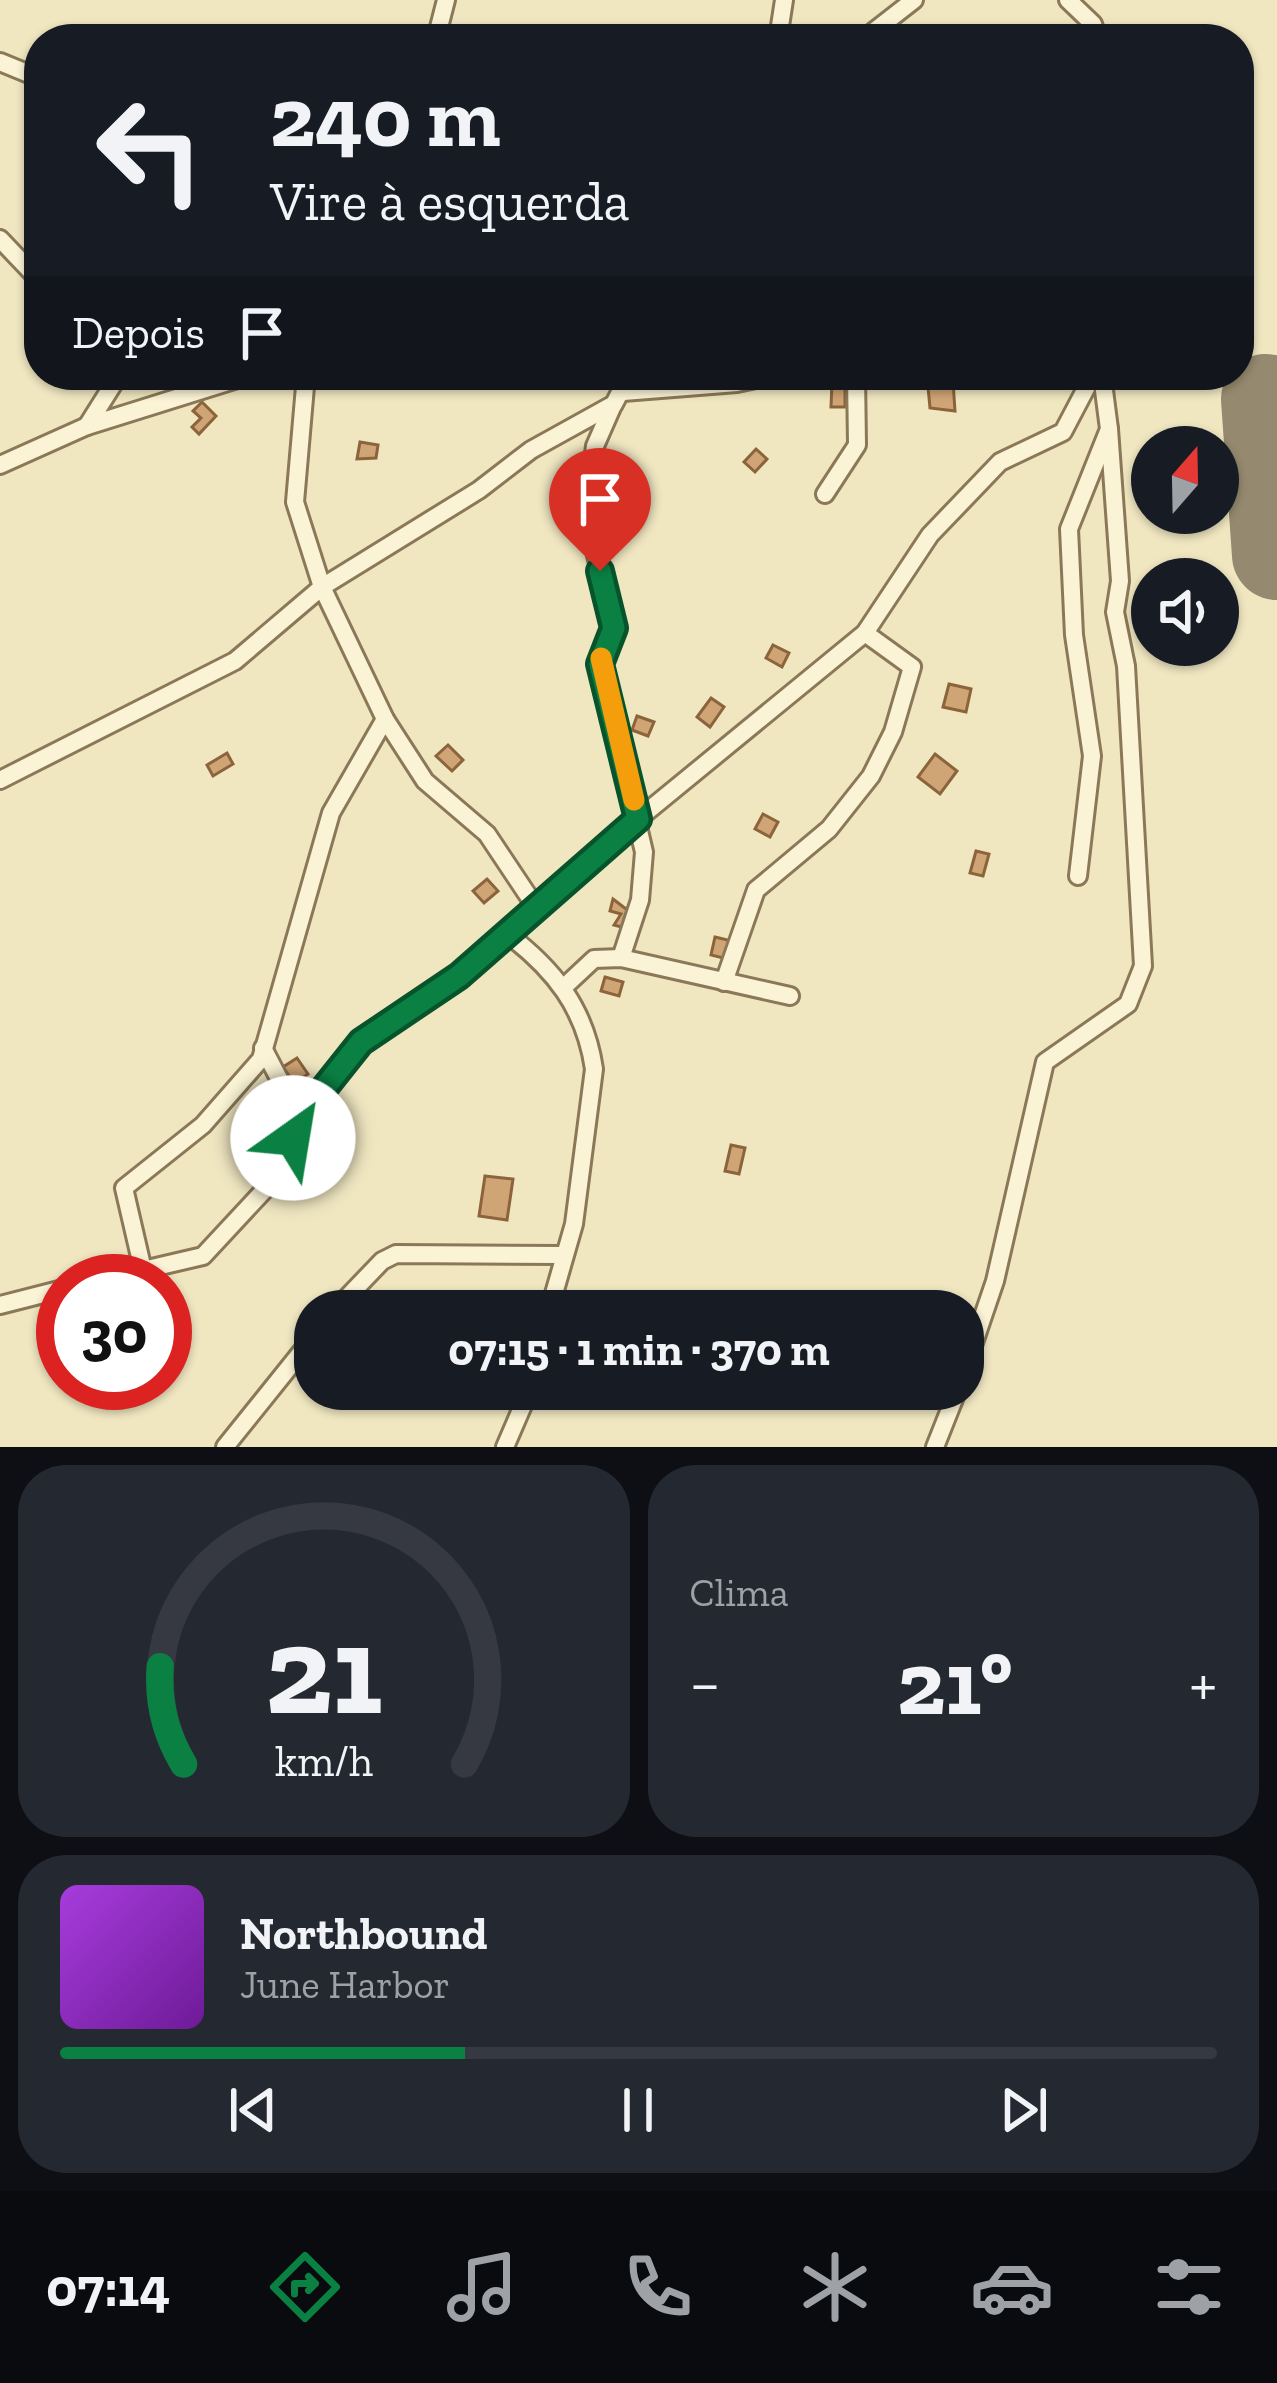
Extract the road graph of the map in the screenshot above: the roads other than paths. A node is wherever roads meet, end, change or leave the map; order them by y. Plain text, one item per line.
1 (914, 0) edge
2 (1068, 0) edge
3 (884, 24) edge
4 (1093, 24) edge
5 (0, 239) edge
6 (24, 264) edge
7 (110, 390) edge
8 (202, 390) edge
9 (305, 390) edge
10 (622, 390) edge
11 (856, 390) edge
12 (1085, 390) edge
13 (1104, 390) edge
14 (87, 426) junction
15 (1109, 429) junction
16 (0, 465) edge
17 (826, 494) dead end
18 (322, 587) junction
19 (866, 633) junction
20 (385, 719) junction
21 (0, 780) edge
22 (638, 819) junction
23 (1078, 877) dead end
24 (537, 909) junction
25 (506, 933) junction
26 (621, 958) junction
27 (724, 982) junction
28 (564, 987) junction
29 (790, 996) dead end
30 (263, 1048) junction
31 (293, 1138) junction
32 (139, 1254) edge
33 (562, 1255) junction
34 (192, 1258) edge
35 (354, 1290) edge
36 (554, 1290) edge
37 (36, 1295) edge
38 (0, 1305) edge
39 (984, 1313) edge
40 (294, 1361) edge
41 (521, 1410) edge
42 (950, 1410) edge
43 (225, 1447) edge
44 (506, 1447) edge
45 (935, 1447) edge

1 - 3 street
2 - 4 street
5 - 6 street
7 - 14 street
8 - 14 street
9 - 18 street
10 - 18 street
10 - 22 street
11 - 17 street
12 - 19 street
13 - 15 street
14 - 16 street
15 - 23 street
15 - 39 street
18 - 20 street
18 - 21 street
19 - 22 street
19 - 27 street
20 - 24 street
20 - 30 street
22 - 24 street
22 - 26 street
24 - 25 street
25 - 28 street
25 - 31 street
26 - 27 street
26 - 28 street
27 - 29 street
28 - 33 street
30 - 31 street
30 - 32 street
31 - 34 street
33 - 35 street
33 - 36 street
37 - 38 street
40 - 43 street
41 - 44 street
42 - 45 street

